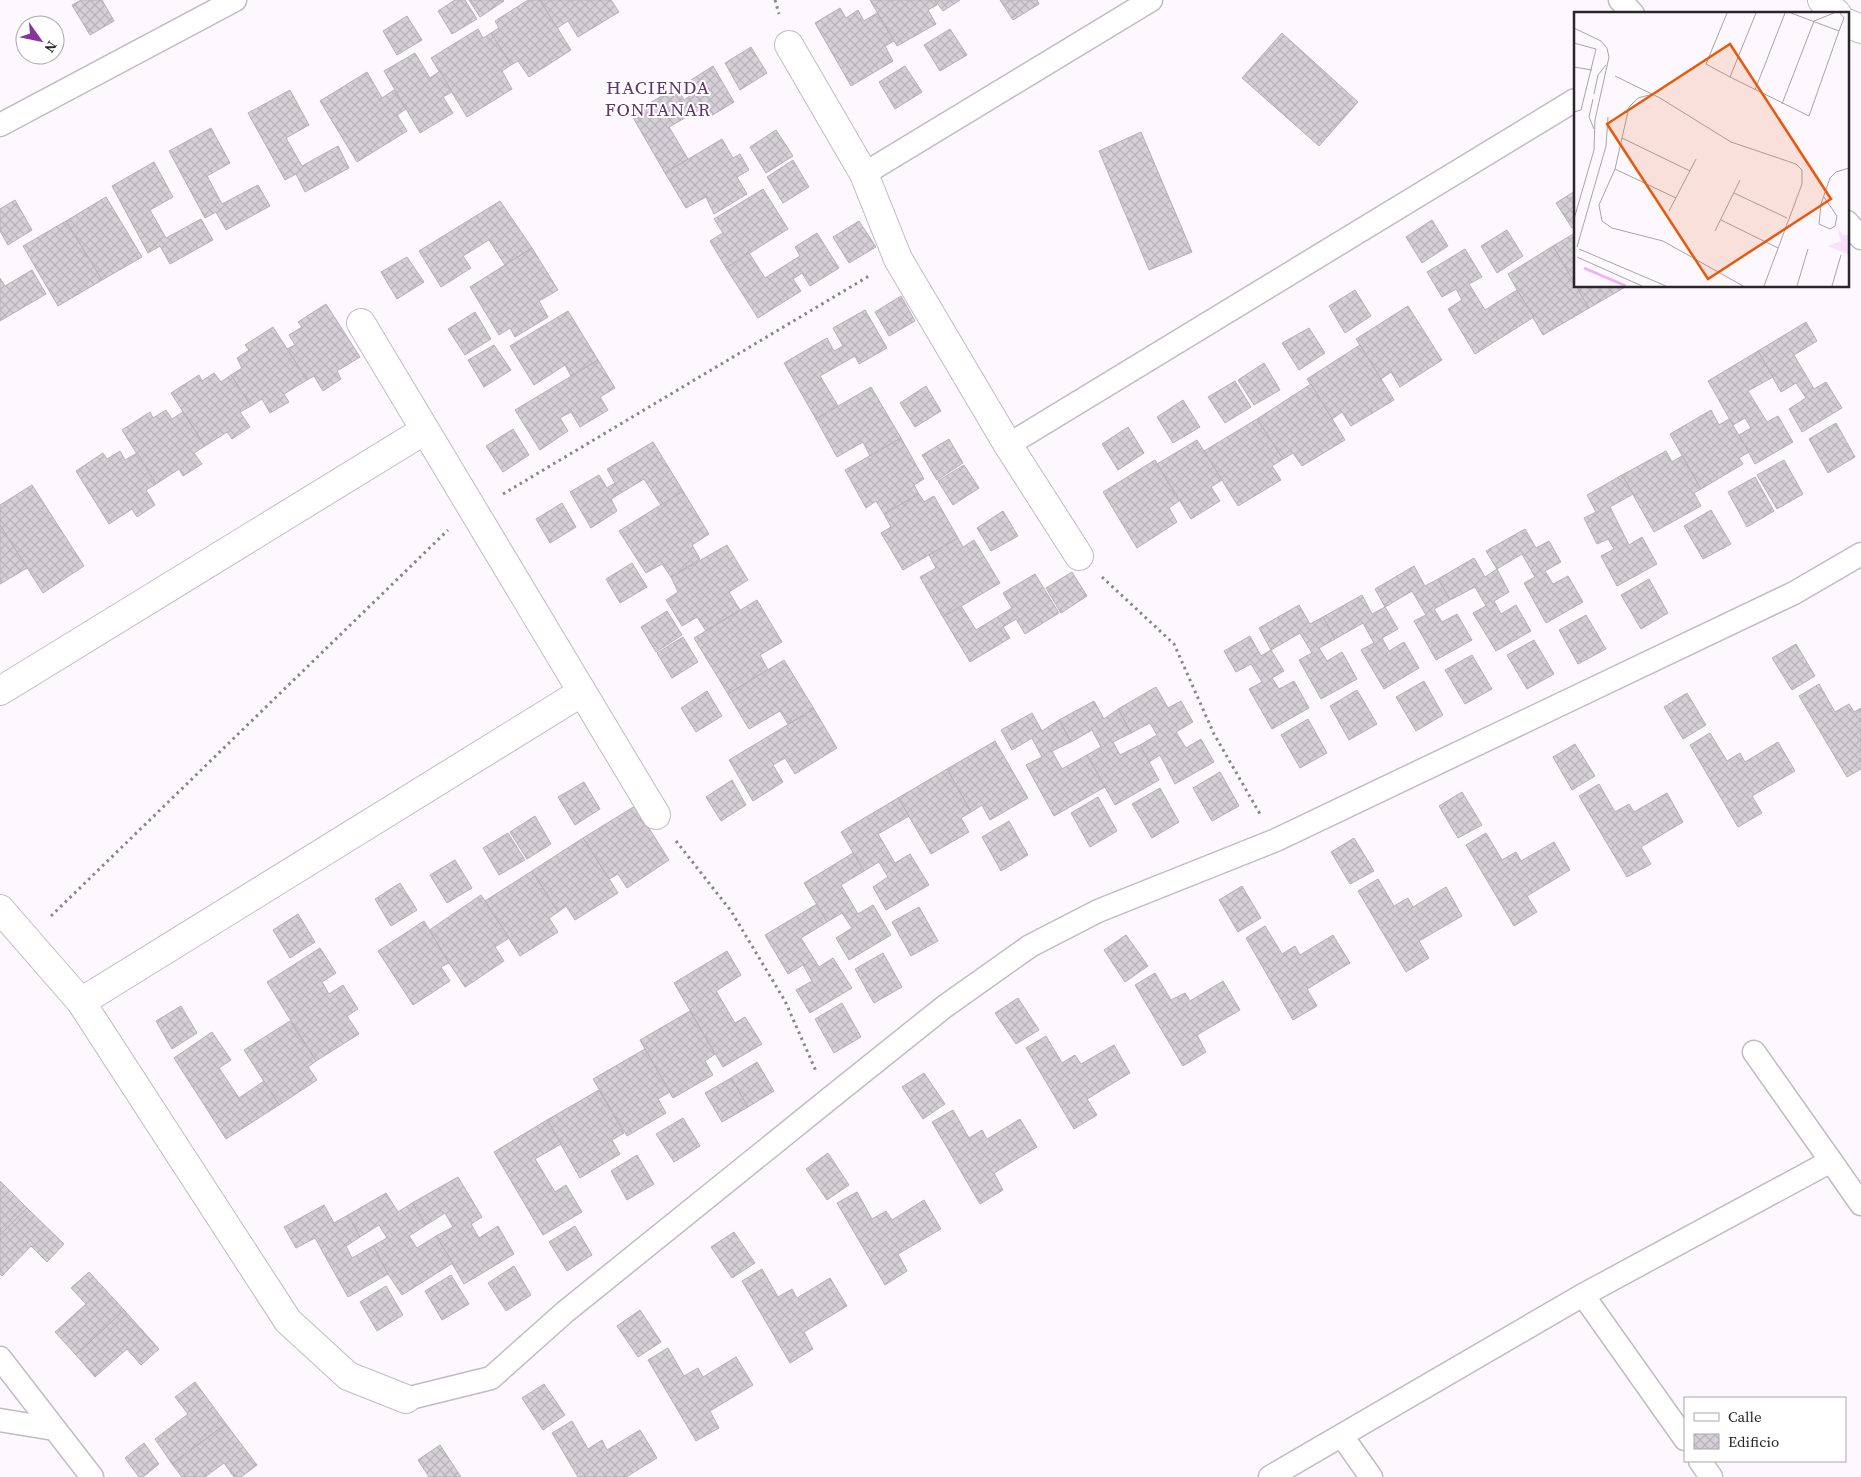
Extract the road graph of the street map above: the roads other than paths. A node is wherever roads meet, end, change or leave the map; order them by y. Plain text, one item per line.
1 (235, 0) edge
2 (1150, 0) edge
3 (1620, 0) edge
4 (1822, 0) edge
5 (1631, 12) edge
6 (1835, 12) edge
7 (1848, 23) edge
8 (1861, 29) edge
9 (790, 45) dead end
10 (1574, 101) edge
11 (0, 125) edge
12 (864, 174) junction
13 (1848, 223) edge
14 (1861, 238) edge
15 (362, 323) dead end
16 (426, 430) junction
17 (1008, 445) junction
18 (1861, 554) edge
19 (1079, 556) road end
20 (0, 691) edge
21 (582, 692) junction
22 (656, 815) road end
23 (0, 909) edge
24 (81, 1002) junction
25 (1754, 1052) dead end
26 (1831, 1161) junction
27 (1861, 1204) edge
28 (1583, 1295) junction
29 (0, 1358) edge
30 (406, 1399) joint
31 (0, 1420) edge
32 (54, 1429) junction
33 (1342, 1436) junction
34 (1684, 1438) edge
35 (1701, 1462) edge
36 (92, 1477) edge
37 (1270, 1477) edge
38 (1371, 1477) edge
39 (1711, 1477) edge

1 - 11 lane
2 - 12 lane
3 - 5 lane
4 - 6 street
7 - 8 street
9 - 12 street
10 - 17 lane
12 - 17 street
13 - 14 lane
15 - 16 street
16 - 20 street
16 - 21 street
17 - 19 street
18 - 30 lane
21 - 22 street
21 - 24 street
23 - 24 street
24 - 30 street
25 - 26 lane
26 - 27 lane
26 - 28 lane
28 - 33 lane
28 - 34 lane
29 - 32 lane
31 - 32 lane
32 - 36 lane
33 - 37 lane
33 - 38 lane
35 - 39 lane

